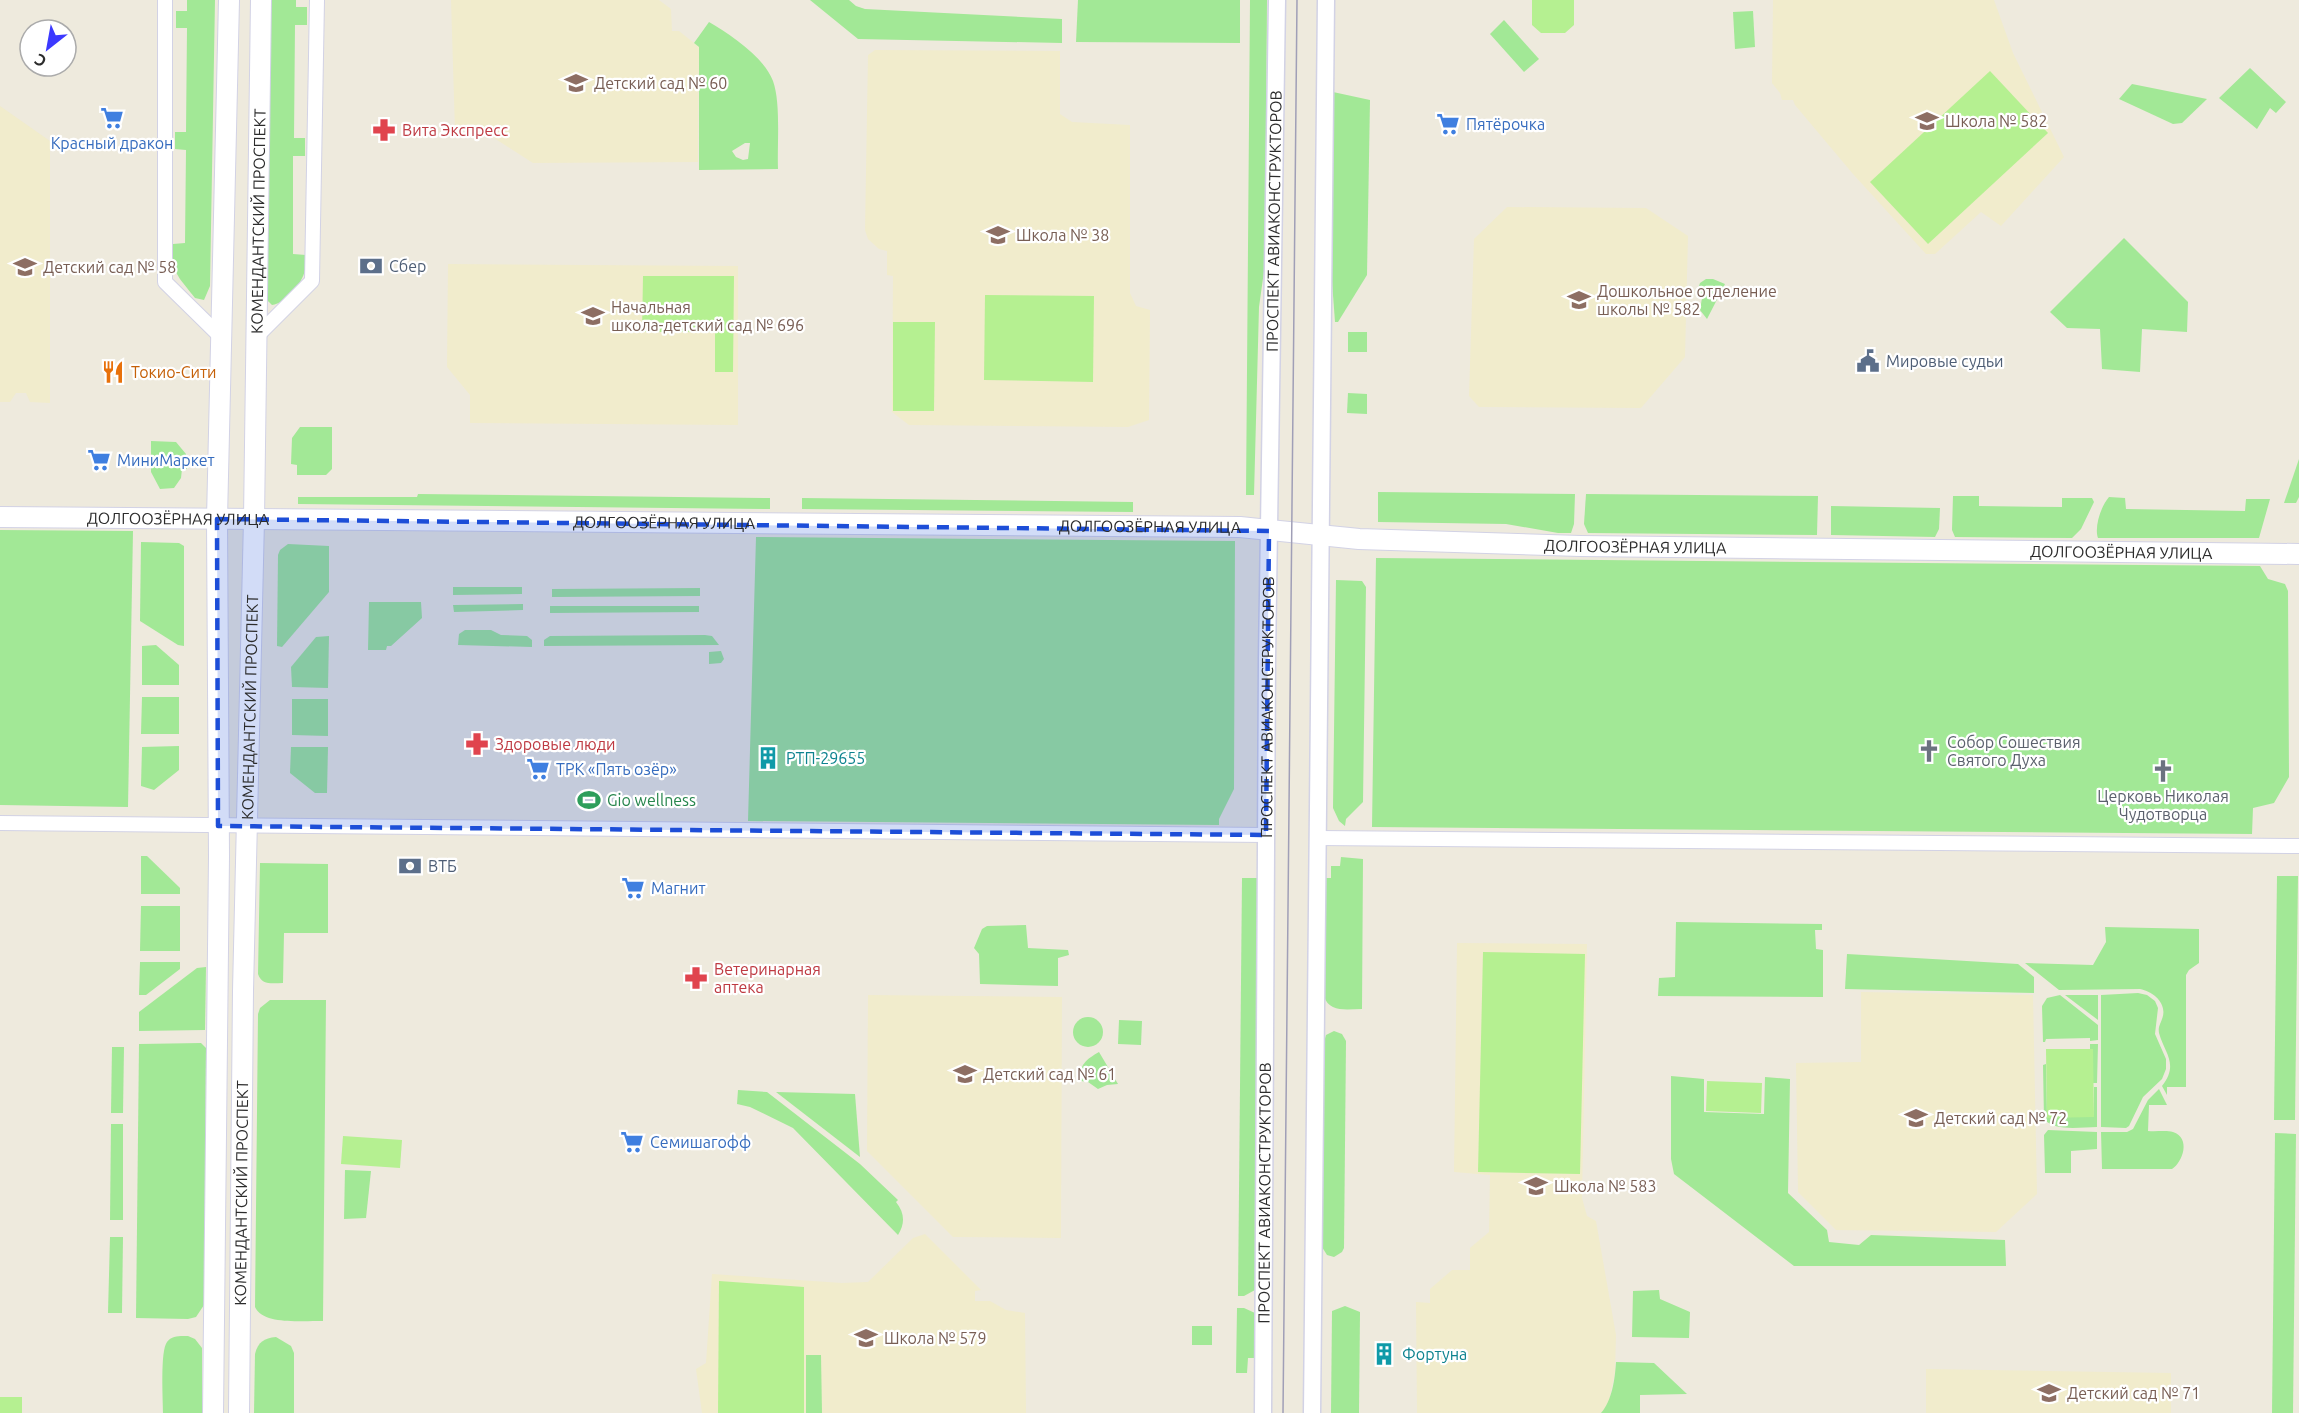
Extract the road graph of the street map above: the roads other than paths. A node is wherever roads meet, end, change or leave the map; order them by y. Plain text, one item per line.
1 (165, 0) edge
2 (229, 0) edge
3 (261, 0) edge
4 (317, 0) edge
5 (1277, 0) edge
6 (1326, 0) edge
7 (221, 337) junction
8 (256, 337) junction
9 (0, 517) edge
10 (217, 519) junction
11 (254, 519) junction
12 (1269, 531) junction
13 (1321, 536) junction
14 (2299, 554) edge
15 (0, 823) edge
16 (218, 826) junction
17 (247, 826) junction
18 (1266, 835) junction
19 (1318, 838) junction
20 (2299, 846) edge
21 (213, 1413) edge
22 (239, 1413) edge
23 (1263, 1413) edge
24 (1312, 1413) edge

1 - 7 street
2 - 7 main road, КОМЕНДАНТСКИЙ ПРОСПЕКТ
3 - 8 main road, КОМЕНДАНТСКИЙ ПРОСПЕКТ
4 - 8 street
5 - 12 street, ПРОСПЕКТ АВИАКОНСТРУКТОРОВ
6 - 13 street
7 - 10 main road, КОМЕНДАНТСКИЙ ПРОСПЕКТ
8 - 11 main road, КОМЕНДАНТСКИЙ ПРОСПЕКТ
9 - 10 main road, ДОЛГООЗЁРНАЯ УЛИЦА
10 - 11 main road, ДОЛГООЗЁРНАЯ УЛИЦА
10 - 16 main road, КОМЕНДАНТСКИЙ ПРОСПЕКТ
11 - 12 main road, ДОЛГООЗЁРНАЯ УЛИЦА
11 - 17 main road, КОМЕНДАНТСКИЙ ПРОСПЕКТ
12 - 13 main road, ДОЛГООЗЁРНАЯ УЛИЦА
12 - 18 street, ПРОСПЕКТ АВИАКОНСТРУКТОРОВ
13 - 14 main road, ДОЛГООЗЁРНАЯ УЛИЦА
13 - 19 street
15 - 16 street
16 - 17 street
16 - 21 main road, КОМЕНДАНТСКИЙ ПРОСПЕКТ
17 - 18 street
17 - 22 main road, КОМЕНДАНТСКИЙ ПРОСПЕКТ
18 - 23 street, ПРОСПЕКТ АВИАКОНСТРУКТОРОВ
19 - 20 street
19 - 24 street

